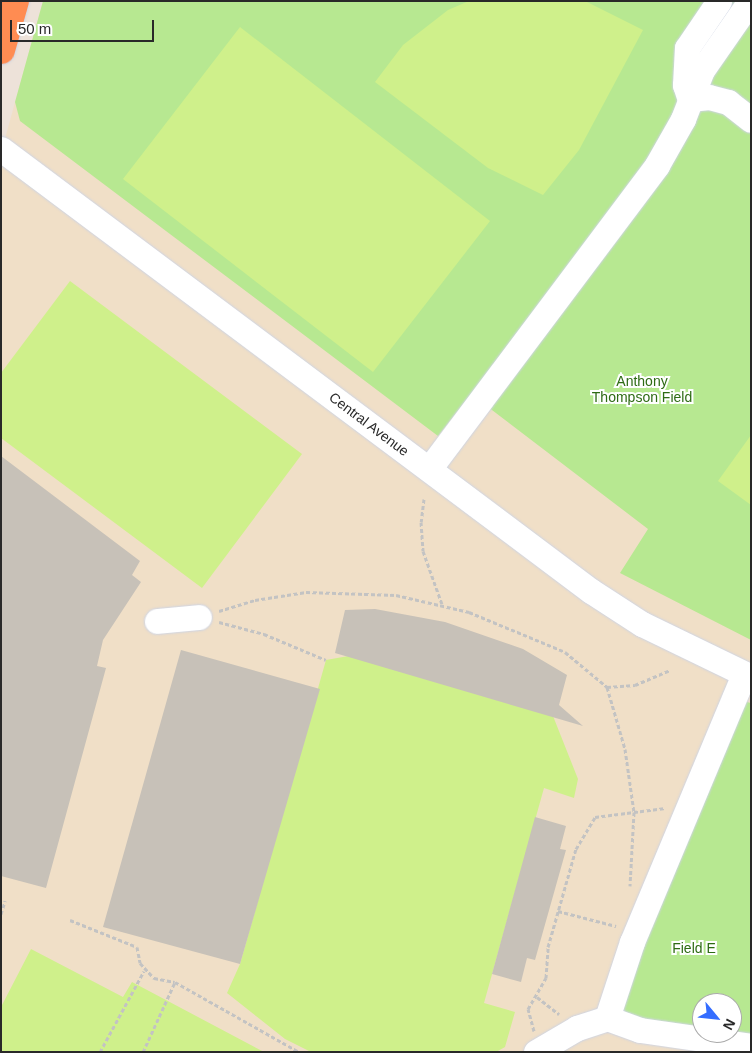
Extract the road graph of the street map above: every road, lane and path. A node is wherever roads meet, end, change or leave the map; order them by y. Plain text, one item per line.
1 (15, 1) edge
2 (719, 1) edge
3 (750, 1) edge
4 (1, 50) edge
5 (690, 99) junction
6 (751, 120) edge
7 (1, 149) edge
8 (430, 469) junction
9 (424, 499) dead end
10 (442, 605) junction
11 (200, 617) junction
12 (157, 621) dead end
13 (326, 660) dead end
14 (670, 670) dead end
15 (747, 675) edge
16 (607, 687) junction
17 (690, 805) junction
18 (634, 812) junction
19 (629, 889) dead end
20 (5, 900) dead end
21 (558, 911) junction
22 (1, 914) edge
23 (622, 918) dead end
24 (70, 920) dead end
25 (619, 927) junction
26 (616, 936) dead end
27 (144, 971) junction
28 (175, 982) junction
29 (537, 997) junction
30 (551, 1008) dead end
31 (528, 1009) dead end
32 (607, 1018) junction
33 (751, 1046) edge
34 (100, 1052) edge
35 (143, 1052) edge
36 (299, 1052) edge
37 (536, 1052) edge

1 - 4 highway
2 - 5 street
3 - 5 street
5 - 6 street
5 - 8 street
7 - 8 street, Central Avenue
8 - 15 street, Central Avenue
9 - 10 path
10 - 11 path
10 - 16 path
11 - 12 street
11 - 13 path
14 - 16 path
15 - 17 street
16 - 18 path
17 - 18 path
17 - 32 street
18 - 19 path
18 - 21 path
20 - 22 path
21 - 25 path
21 - 29 path
23 - 25 path
24 - 27 path
25 - 26 path
27 - 28 path
27 - 34 path
28 - 35 path
28 - 36 path
29 - 30 path
29 - 31 path
32 - 33 street
32 - 37 street

